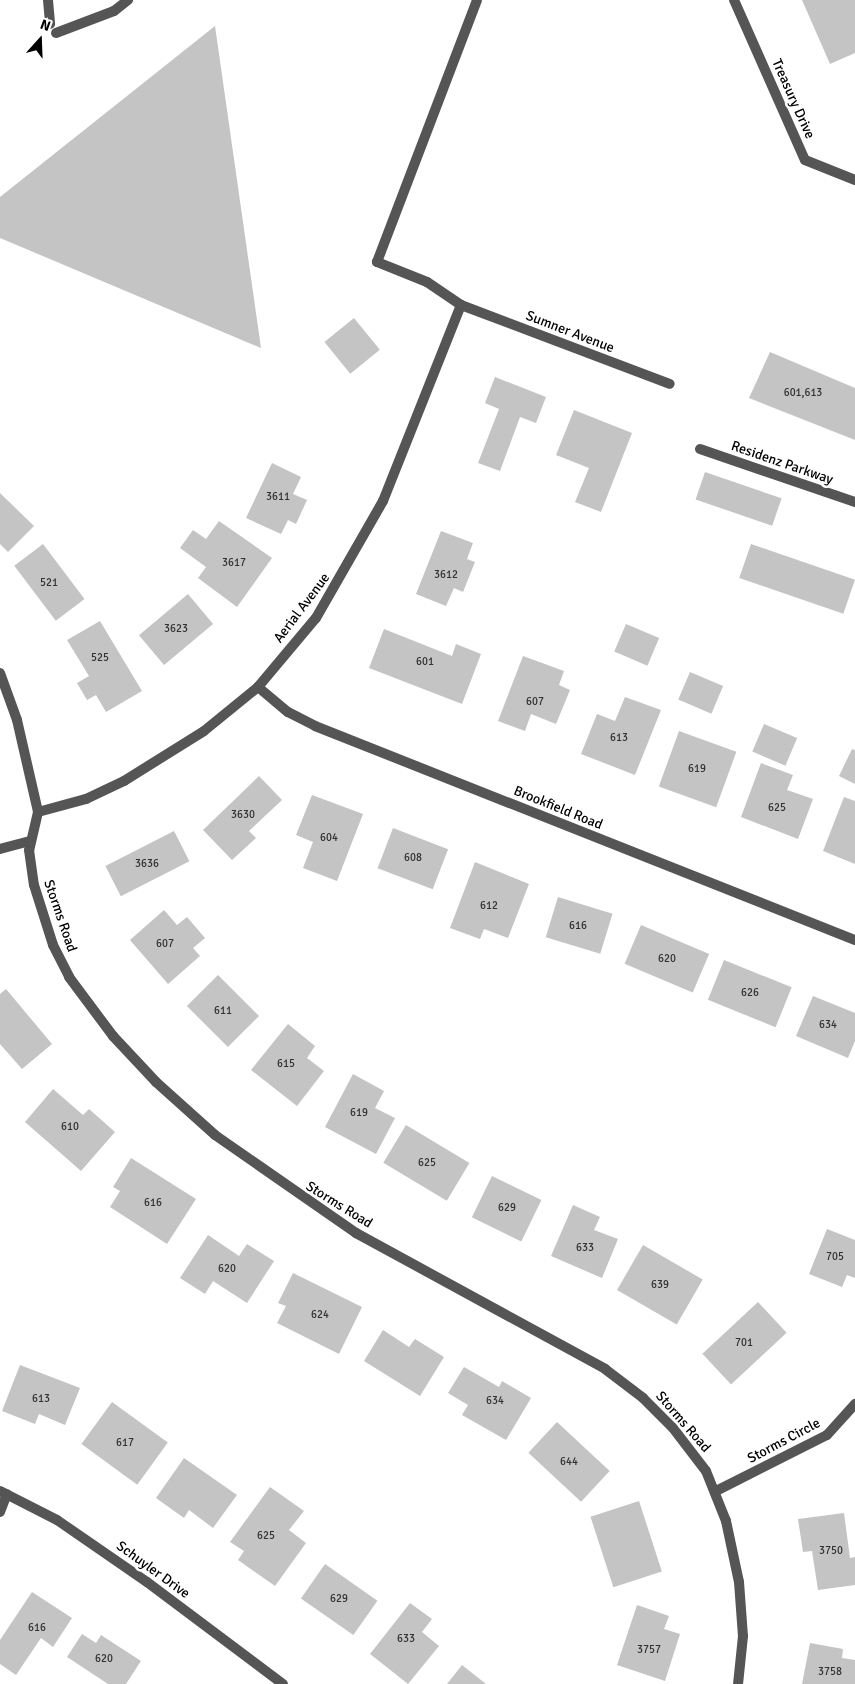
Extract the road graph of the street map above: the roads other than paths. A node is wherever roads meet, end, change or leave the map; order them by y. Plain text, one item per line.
1 (48, 0) edge
2 (478, 0) edge
3 (734, 0) edge
4 (126, 1) edge
5 (50, 24) dead end
6 (56, 33) dead end
7 (855, 180) edge
8 (462, 306) junction
9 (670, 384) dead end
10 (700, 449) dead end
11 (855, 502) edge
12 (0, 673) edge
13 (258, 687) junction
14 (38, 812) junction
15 (30, 841) junction
16 (0, 848) edge
17 (855, 940) edge
18 (855, 1404) edge
19 (716, 1491) junction
20 (3, 1492) edge
21 (0, 1512) edge
22 (283, 1684) edge
23 (738, 1684) edge

1 - 5 street
2 - 8 street, Sumner Avenue
3 - 7 street, Treasury Drive
4 - 6 street
8 - 9 street, Sumner Avenue
8 - 13 street, Aerial Avenue
10 - 11 street, Residenz Parkway
12 - 14 street, Storms Road
13 - 14 street, Aerial Avenue
13 - 17 street, Brookfield Road
14 - 15 street, Storms Road
15 - 16 street
15 - 19 street, Storms Road
18 - 19 street, Storms Circle
19 - 23 street, Storms Road
20 - 21 street
20 - 22 street, Schuyler Drive

